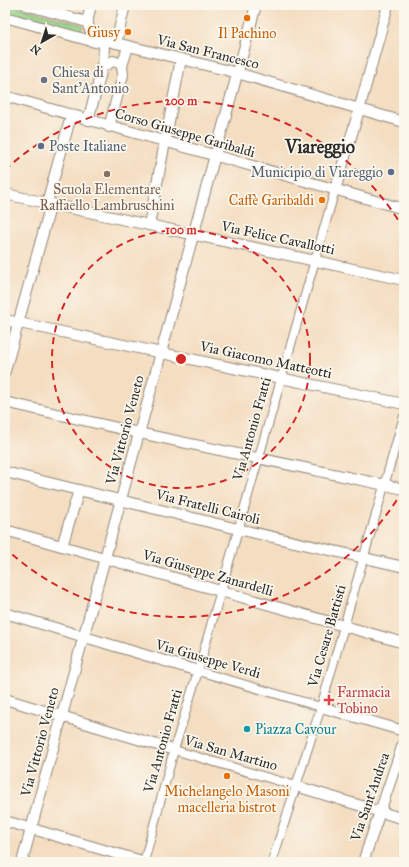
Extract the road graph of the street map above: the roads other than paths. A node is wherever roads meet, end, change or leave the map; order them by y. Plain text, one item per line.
1 (26, 5) edge
2 (91, 5) edge
3 (125, 5) edge
4 (256, 5) edge
5 (388, 5) edge
6 (5, 17) edge
7 (87, 22) junction
8 (104, 40) junction
9 (116, 43) junction
10 (128, 47) junction
11 (181, 59) junction
12 (122, 66) junction
13 (102, 67) junction
14 (238, 74) junction
15 (5, 96) edge
16 (359, 108) junction
17 (71, 116) junction
18 (88, 120) junction
19 (404, 122) edge
20 (110, 127) junction
21 (165, 142) junction
22 (215, 156) junction
23 (335, 190) junction
24 (5, 194) edge
25 (49, 204) junction
26 (404, 209) edge
27 (149, 225) junction
28 (194, 234) junction
29 (314, 261) junction
30 (404, 280) edge
31 (5, 320) edge
32 (18, 323) junction
33 (161, 352) junction
34 (5, 371) edge
35 (282, 377) junction
36 (5, 402) edge
37 (404, 404) edge
38 (404, 416) edge
39 (139, 433) junction
40 (258, 459) junction
41 (5, 472) edge
42 (384, 485) junction
43 (404, 489) edge
44 (79, 490) junction
45 (121, 500) junction
46 (238, 529) junction
47 (5, 530) edge
48 (62, 546) junction
49 (105, 558) junction
50 (363, 558) junction
51 (404, 567) edge
52 (221, 591) junction
53 (5, 614) edge
54 (344, 625) junction
55 (83, 637) junction
56 (404, 643) edge
57 (198, 671) junction
58 (5, 699) edge
59 (321, 707) junction
60 (62, 716) junction
61 (404, 731) edge
62 (404, 741) edge
63 (174, 750) junction
64 (296, 786) junction
65 (380, 812) junction
66 (404, 819) edge
67 (5, 821) edge
68 (32, 829) junction
69 (22, 862) edge
70 (144, 862) edge
71 (272, 862) edge
72 (363, 862) edge

1 - 7 street
2 - 7 street
3 - 9 street
4 - 14 street, Via Vittorio Veneto
5 - 16 street, Via Antonio Fratti
6 - 8 street, Via San Francesco
7 - 8 street
8 - 9 street, Via San Francesco
8 - 13 street
9 - 10 street, Via San Francesco
10 - 11 street, Via San Francesco
10 - 12 street
11 - 14 street, Via San Francesco
11 - 21 street
12 - 13 street
12 - 20 street
13 - 18 street
14 - 16 street, Via San Francesco
14 - 22 street, Via Vittorio Veneto
15 - 17 street, Corso Giuseppe Garibaldi
16 - 19 street, Via San Francesco
16 - 23 street, Via Antonio Fratti
17 - 18 street, Corso Giuseppe Garibaldi
17 - 25 street
18 - 20 street, Corso Giuseppe Garibaldi
20 - 21 street, Corso Giuseppe Garibaldi
21 - 22 street, Corso Giuseppe Garibaldi
21 - 27 street
22 - 23 street, Corso Giuseppe Garibaldi
22 - 28 street, Via Vittorio Veneto
23 - 26 street, Corso Giuseppe Garibaldi
23 - 29 street, Via Antonio Fratti
24 - 25 street, Via Felice Cavallotti
25 - 27 street, Via Felice Cavallotti
25 - 32 street
27 - 28 street, Via Felice Cavallotti
28 - 29 street, Via Felice Cavallotti
28 - 33 street, Via Vittorio Veneto
29 - 30 street, Via Felice Cavallotti
29 - 35 street, Via Antonio Fratti
31 - 32 street, Via Giacomo Matteotti
32 - 33 street, Via Giacomo Matteotti
32 - 34 street
33 - 35 street, Via Giacomo Matteotti
33 - 39 street, Via Vittorio Veneto
35 - 37 street, Via Giacomo Matteotti
35 - 40 street, Via Antonio Fratti
36 - 39 street
38 - 42 street, Via Cesare Battisti
39 - 40 street
39 - 45 street, Via Vittorio Veneto
40 - 42 street
40 - 46 street, Via Antonio Fratti
41 - 44 street, Via Fratelli Cairoli
42 - 43 street
42 - 50 street, Via Cesare Battisti
44 - 45 street, Via Fratelli Cairoli
44 - 48 street
45 - 46 street, Via Fratelli Cairoli
45 - 49 street, Via Vittorio Veneto
46 - 50 street, Via Fratelli Cairoli
46 - 52 street, Via Antonio Fratti
47 - 48 street, Via Giuseppe Zanardelli
48 - 49 street, Via Giuseppe Zanardelli
49 - 52 street, Via Giuseppe Zanardelli
49 - 55 street, Via Vittorio Veneto
50 - 51 street, Via Fratelli Cairoli
50 - 54 street, Via Cesare Battisti
52 - 54 street, Via Giuseppe Zanardelli
52 - 57 street, Via Antonio Fratti
53 - 55 street, Via Giuseppe Verdi
54 - 56 street, Via Giuseppe Zanardelli
54 - 59 street, Via Cesare Battisti
55 - 57 street, Via Giuseppe Verdi
55 - 60 street, Via Vittorio Veneto
57 - 59 street, Via Giuseppe Verdi
57 - 63 street, Via Antonio Fratti
58 - 60 street, Via San Martino
59 - 61 street, Via Giuseppe Verdi
59 - 64 street, Via Cesare Battisti
60 - 63 street, Via San Martino
60 - 68 street, Via Vittorio Veneto
62 - 65 street, Via Sant'Andrea
63 - 64 street, Via San Martino
63 - 70 street, Via Antonio Fratti
64 - 65 street, Via San Martino
64 - 71 street, Via Cesare Battisti
65 - 66 street, Via San Martino
65 - 72 street, Via Sant'Andrea
67 - 68 street
68 - 69 street, Via Vittorio Veneto
68 - 70 street

